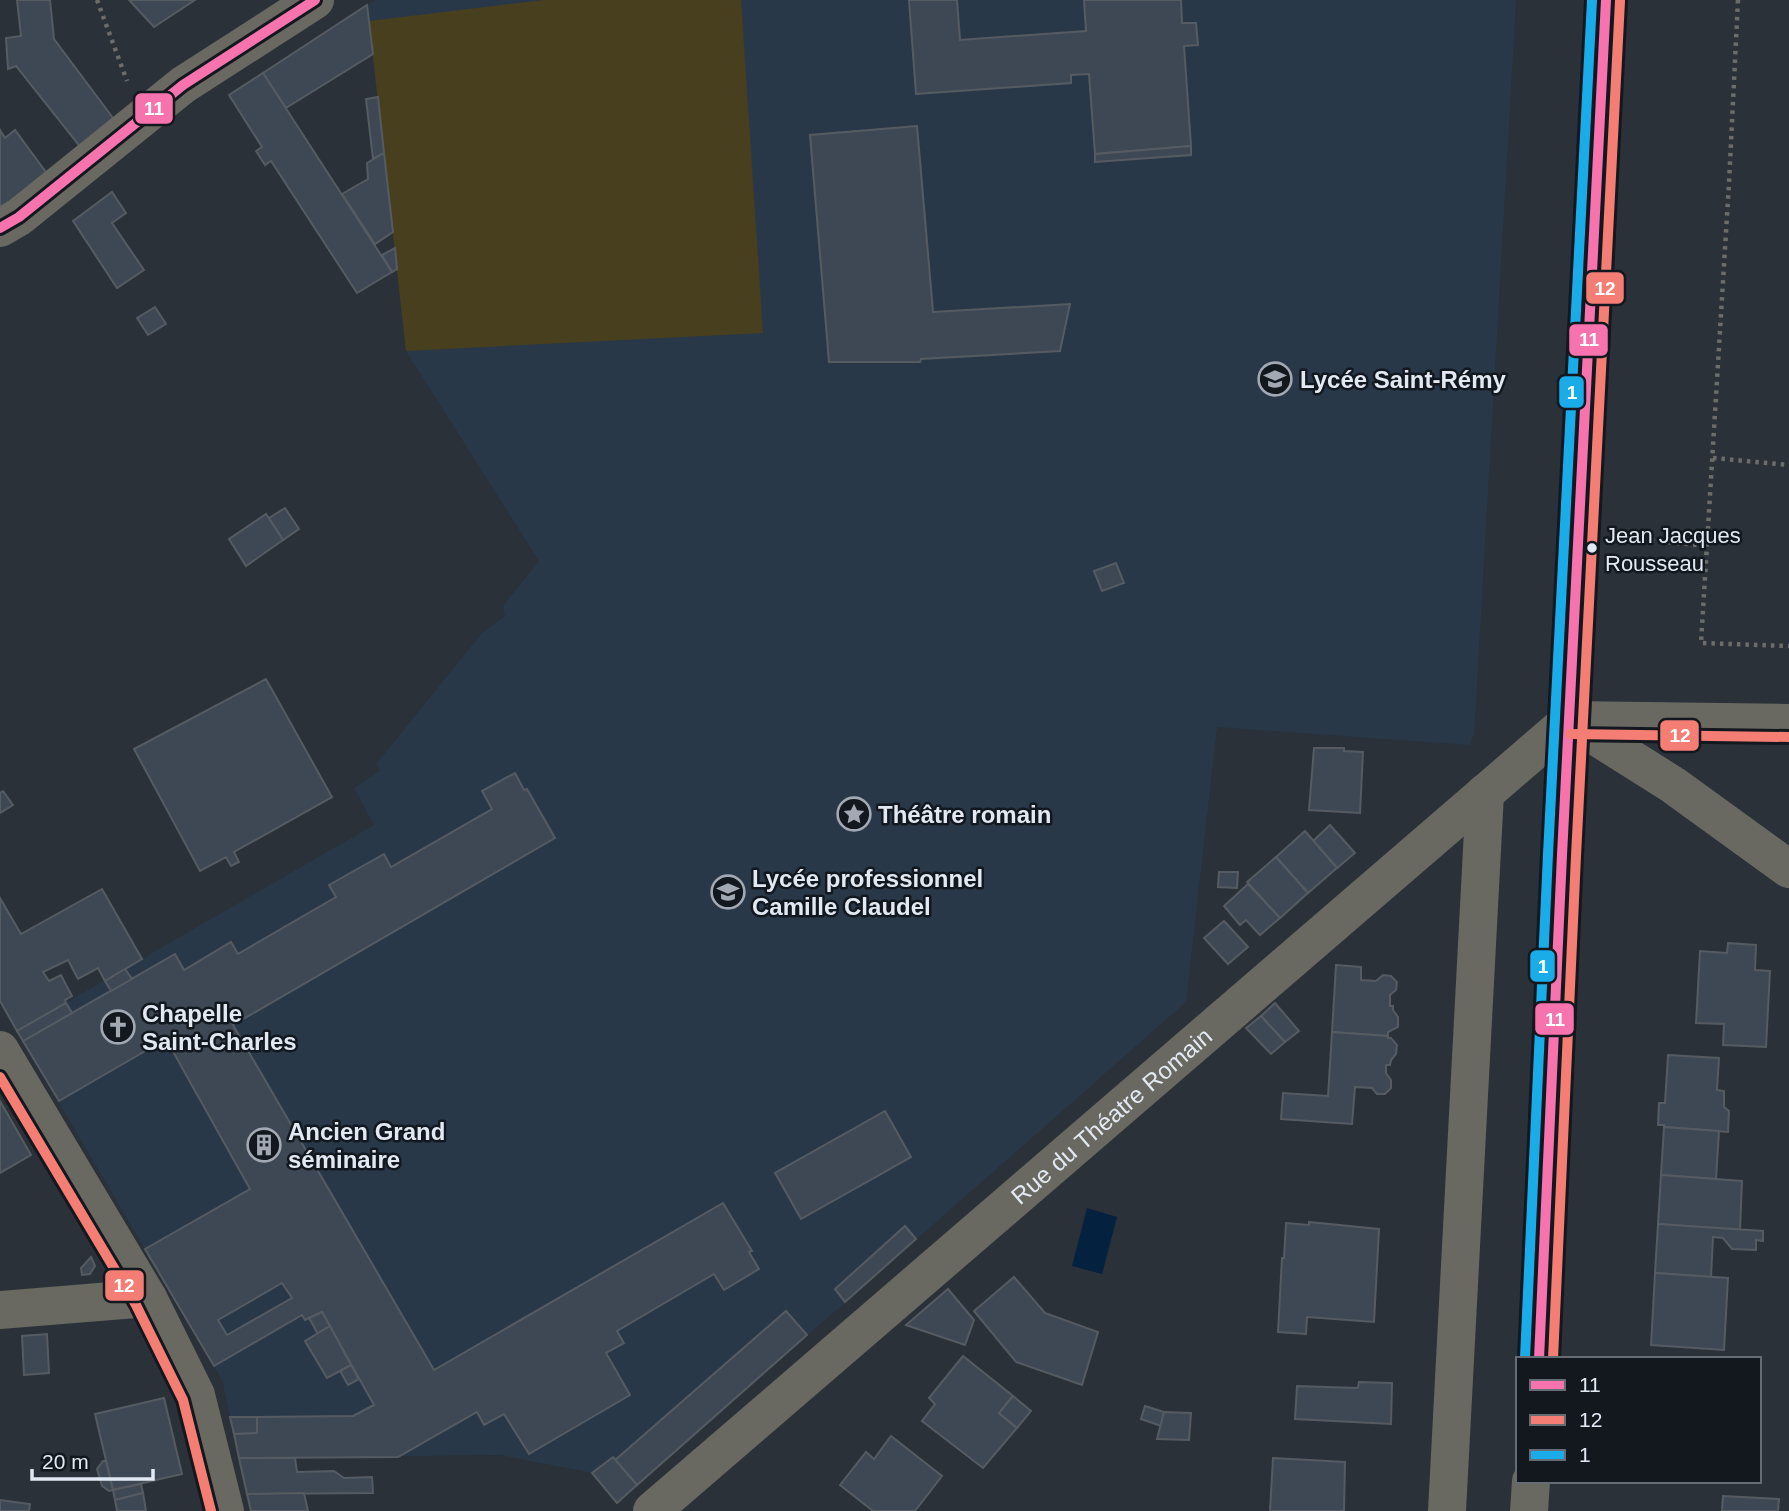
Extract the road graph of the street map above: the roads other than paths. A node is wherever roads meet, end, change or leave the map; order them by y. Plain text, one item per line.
1 (315, 0) edge
2 (1606, 0) edge
3 (0, 228) edge
4 (1570, 720) junction
5 (1690, 722) junction
6 (1789, 723) edge
7 (1673, 785) junction
8 (1485, 793) junction
9 (1789, 869) edge
10 (0, 1050) edge
11 (148, 1298) junction
12 (0, 1310) edge
13 (1539, 1357) edge
14 (1531, 1483) edge
15 (225, 1511) edge
16 (652, 1511) edge
17 (1447, 1511) edge
18 (1529, 1511) edge

1 - 3 street
2 - 4 street
4 - 5 street
4 - 7 street
4 - 8 street, Rue du Théatre Romain
4 - 13 street
5 - 6 street
5 - 7 street
7 - 9 street
8 - 16 street, Rue du Théatre Romain
8 - 17 street
10 - 11 street
11 - 12 street
11 - 15 street
14 - 18 street

